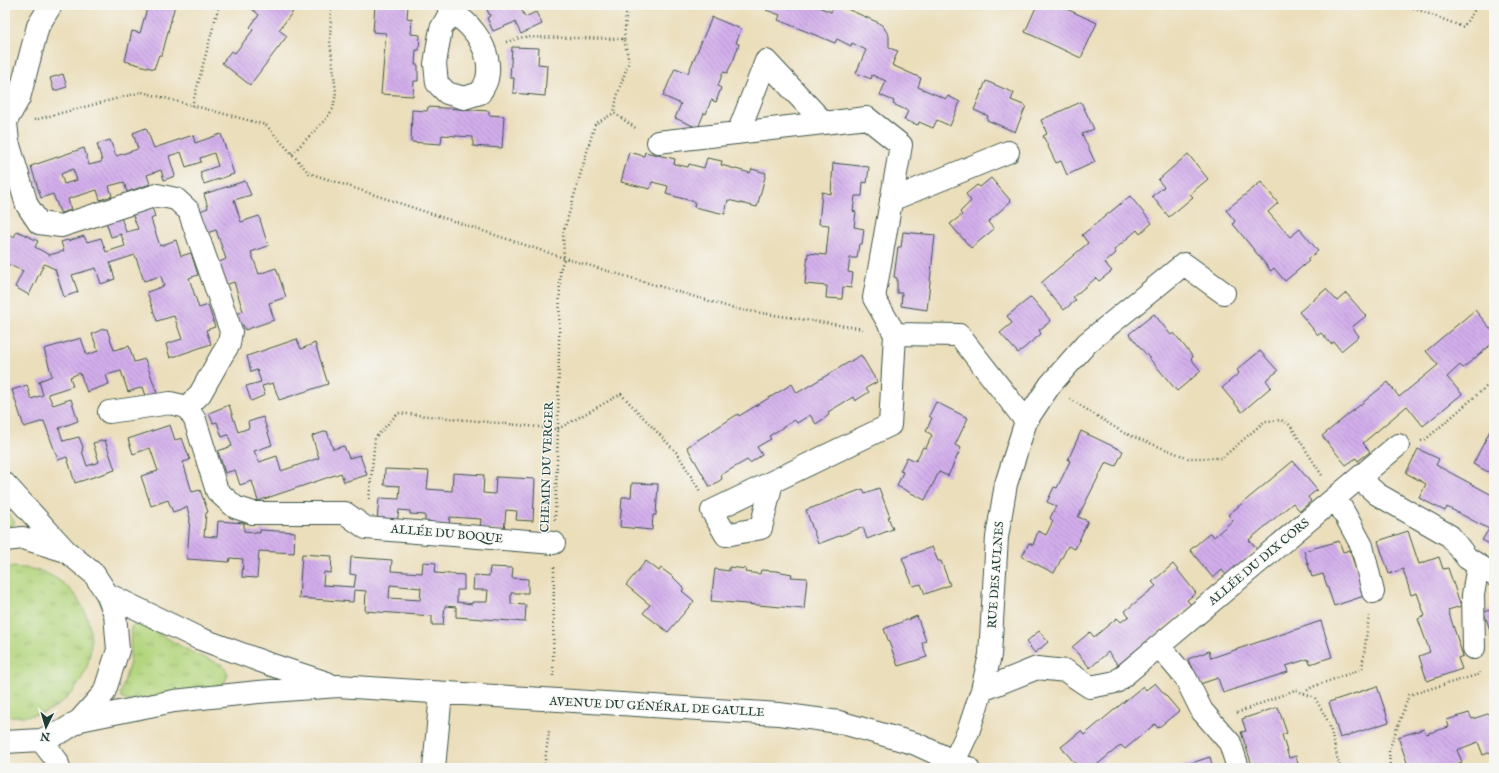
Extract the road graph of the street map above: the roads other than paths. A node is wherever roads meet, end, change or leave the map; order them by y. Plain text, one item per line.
1 (51, 5) edge
2 (449, 9) edge
3 (6, 123) edge
4 (824, 123) junction
5 (738, 133) junction
6 (658, 142) road end
7 (1008, 152) dead end
8 (891, 200) junction
9 (1224, 293) dead end
10 (895, 334) junction
11 (187, 406) junction
12 (109, 412) dead end
13 (1026, 421) junction
14 (1398, 445) road end
15 (1359, 478) junction
16 (772, 482) junction
17 (5, 484) edge
18 (1336, 498) junction
19 (5, 540) edge
20 (554, 543) road end
21 (66, 551) junction
22 (1486, 570) edge
23 (1373, 592) road end
24 (107, 594) junction
25 (1159, 646) junction
26 (1474, 648) road end
27 (338, 686) junction
28 (982, 690) junction
29 (441, 693) junction
30 (80, 720) junction
31 (41, 740) junction
32 (5, 742) edge
33 (958, 766) edge
34 (59, 768) edge
35 (434, 768) edge
36 (1238, 768) edge

1 - 3 street
2 - 2 street
3 - 11 street
4 - 5 street
4 - 5 street
4 - 8 street
5 - 6 street
7 - 8 street
8 - 10 street
9 - 13 street, RUE DES AULNES
10 - 13 street
10 - 16 street
11 - 12 street
11 - 20 street, ALLÉE DU BOQUE
13 - 28 street, RUE DES AULNES
14 - 15 street, ALLÉE DU DIX CORS
15 - 18 street, ALLÉE DU DIX CORS
15 - 22 street
16 - 16 street
17 - 21 street
18 - 23 street
18 - 25 street, ALLÉE DU DIX CORS
19 - 21 street
21 - 24 street
22 - 26 street
24 - 27 street, AVENUE DU GÉNÉRAL DE GAULLE
24 - 30 street
25 - 28 street, ALLÉE DU DIX CORS
25 - 36 street
27 - 29 street, AVENUE DU GÉNÉRAL DE GAULLE
27 - 30 street, AVENUE DU GÉNÉRAL DE GAULLE
28 - 33 street, RUE DES AULNES
29 - 33 street, AVENUE DU GÉNÉRAL DE GAULLE
29 - 35 street
30 - 31 street
31 - 32 street
31 - 34 street

